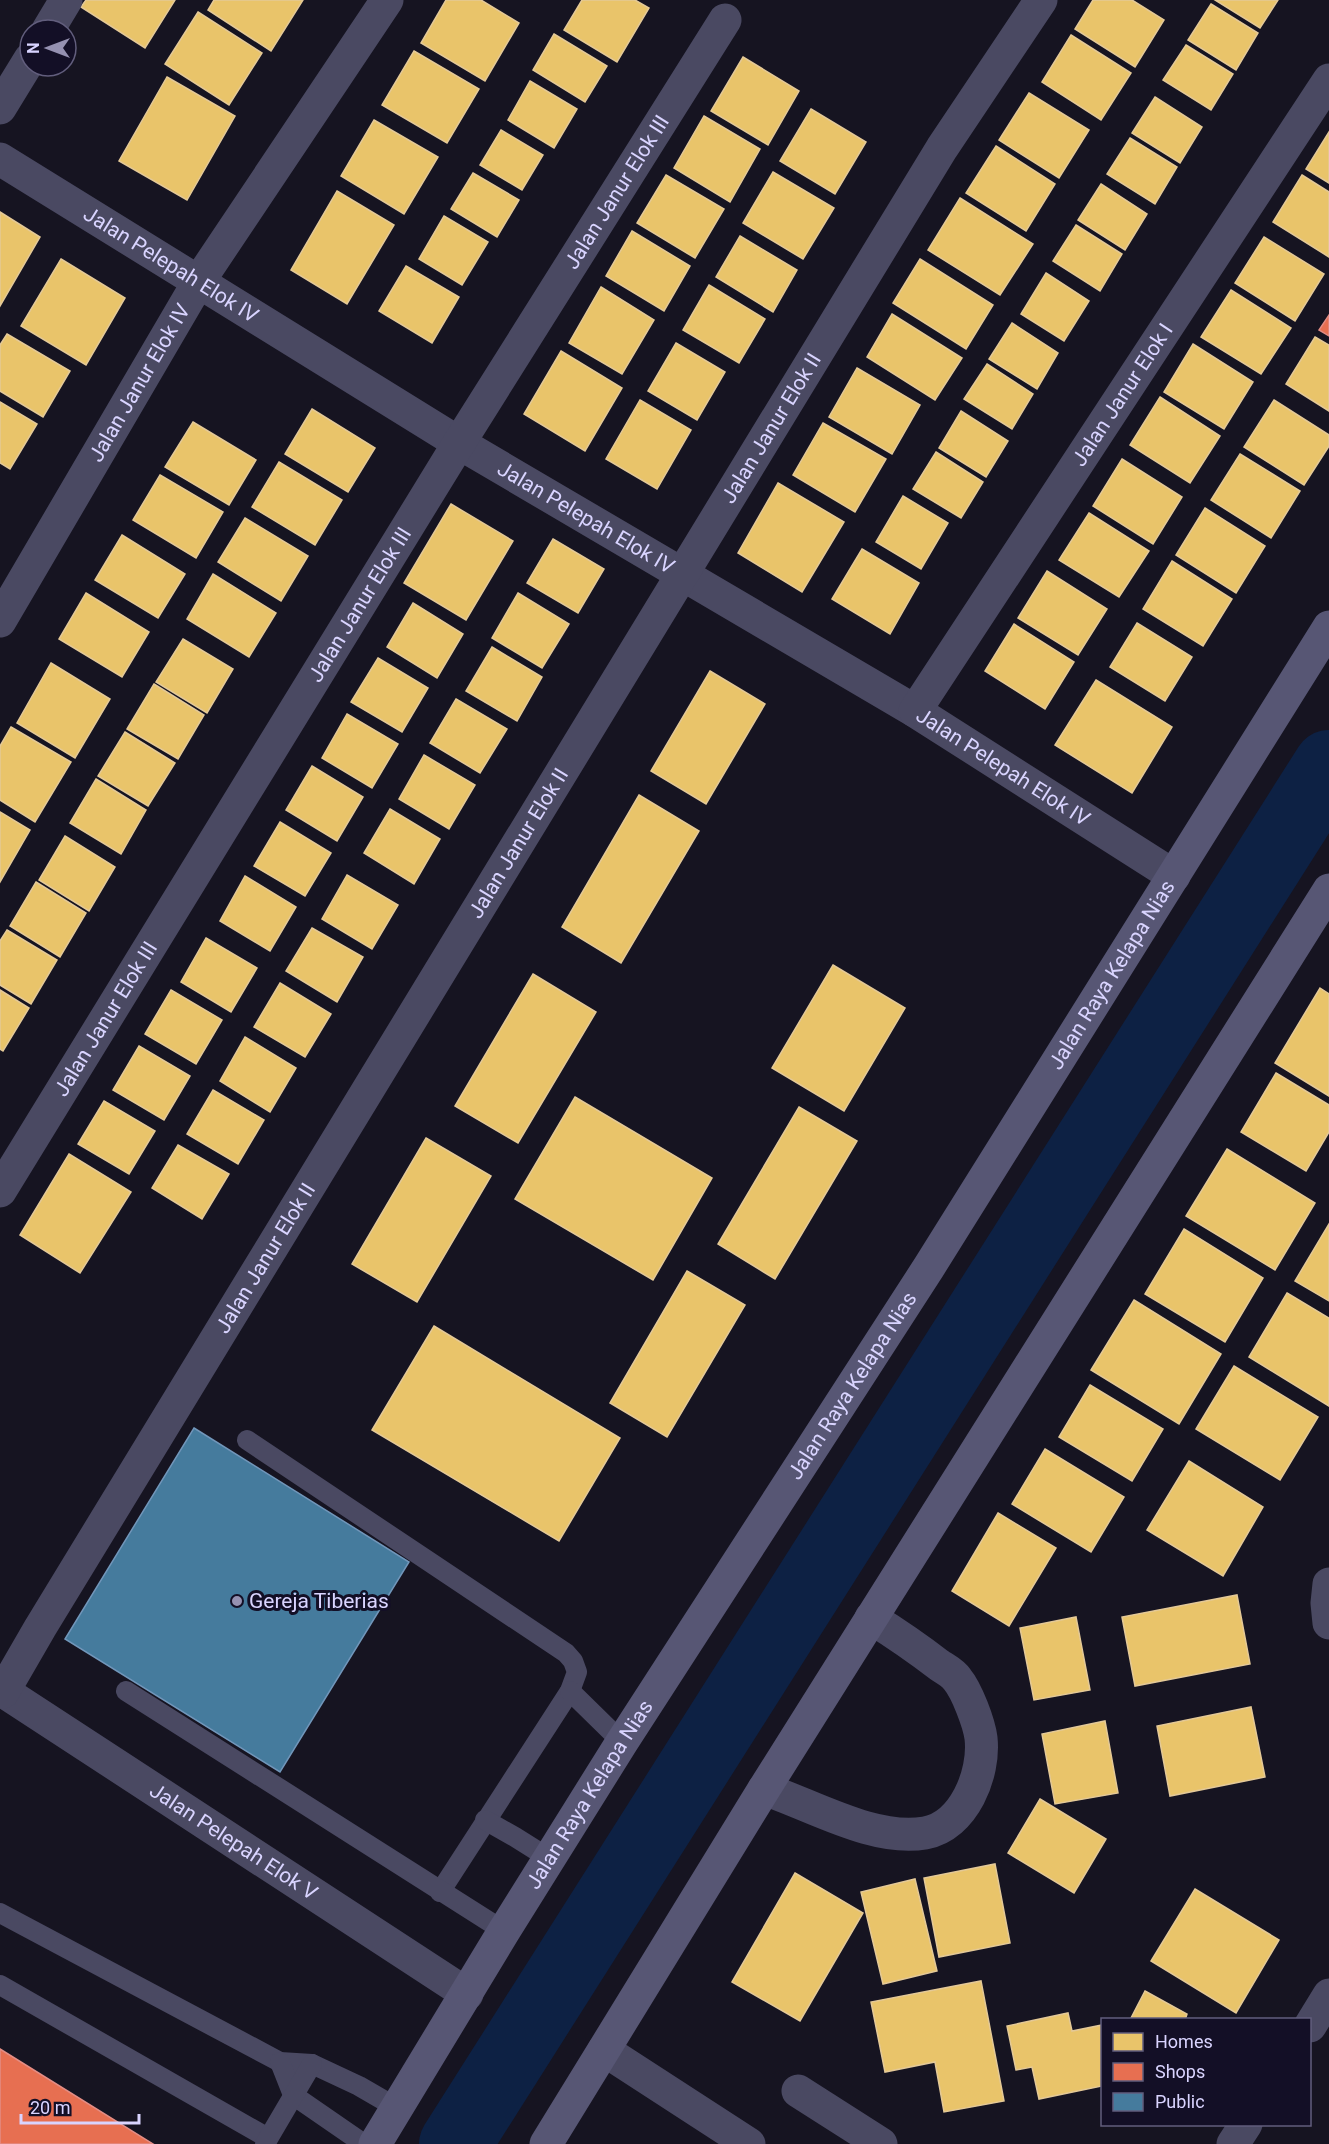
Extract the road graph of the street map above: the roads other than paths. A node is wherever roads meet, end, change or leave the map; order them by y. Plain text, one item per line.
1 (66, 0) edge
2 (387, 0) edge
3 (1041, 0) edge
4 (55, 18) edge
5 (725, 20) dead end
6 (18, 78) edge
7 (1329, 80) edge
8 (0, 108) edge
9 (0, 159) edge
10 (199, 281) junction
11 (459, 443) junction
12 (682, 573) junction
13 (0, 621) edge
14 (1329, 627) edge
15 (915, 711) junction
16 (1174, 876) junction
17 (1329, 890) edge
18 (0, 1191) edge
19 (247, 1440) dead end
20 (1329, 1584) edge
21 (871, 1618) junction
22 (1329, 1623) edge
23 (2, 1691) edge
24 (126, 1691) dead end
25 (570, 1691) junction
26 (622, 1742) junction
27 (764, 1789) junction
28 (485, 1820) junction
29 (550, 1859) junction
30 (440, 1892) junction
31 (0, 1913) edge
32 (504, 1931) junction
33 (0, 1985) edge
34 (467, 1994) junction
35 (1329, 1995) edge
36 (1311, 2024) edge
37 (604, 2050) junction
38 (280, 2062) junction
39 (312, 2064) junction
40 (798, 2091) dead end
41 (293, 2095) junction
42 (398, 2108) junction
43 (1245, 2126) edge
44 (267, 2141) edge
45 (364, 2144) edge
46 (375, 2144) edge
47 (546, 2144) edge
48 (749, 2144) edge
49 (881, 2144) edge
50 (1233, 2144) edge

1 - 4 street
2 - 10 street, Jalan Janur Elok IV
3 - 12 street, Jalan Janur Elok II
5 - 11 street, Jalan Janur Elok III
6 - 8 street
7 - 15 street, Jalan Janur Elok I
9 - 10 street, Jalan Pelepah Elok IV
10 - 11 street, Jalan Pelepah Elok IV
10 - 13 street, Jalan Janur Elok IV
11 - 12 street, Jalan Pelepah Elok IV
11 - 18 street, Jalan Janur Elok III
12 - 15 street, Jalan Pelepah Elok IV
12 - 23 street, Jalan Janur Elok II
14 - 16 main road, Jalan Raya Kelapa Nias
15 - 16 street, Jalan Pelepah Elok IV
16 - 26 main road, Jalan Raya Kelapa Nias
17 - 21 main road
19 - 25 lane
20 - 22 street
21 - 27 main road
21 - 27 street
23 - 34 street, Jalan Pelepah Elok V
24 - 30 lane
25 - 26 lane
25 - 28 lane
26 - 29 main road, Jalan Raya Kelapa Nias
27 - 37 main road
28 - 29 lane
28 - 30 lane
29 - 32 main road, Jalan Raya Kelapa Nias
30 - 32 lane
31 - 38 lane
32 - 34 main road, Jalan Raya Kelapa Nias
33 - 44 lane
34 - 42 main road, Jalan Raya Kelapa Nias
35 - 36 street
37 - 47 main road
37 - 48 street
38 - 39 lane
38 - 41 lane
39 - 41 lane
39 - 42 lane
40 - 49 street
41 - 44 lane
41 - 45 lane
42 - 46 main road, Jalan Raya Kelapa Nias
43 - 50 street

